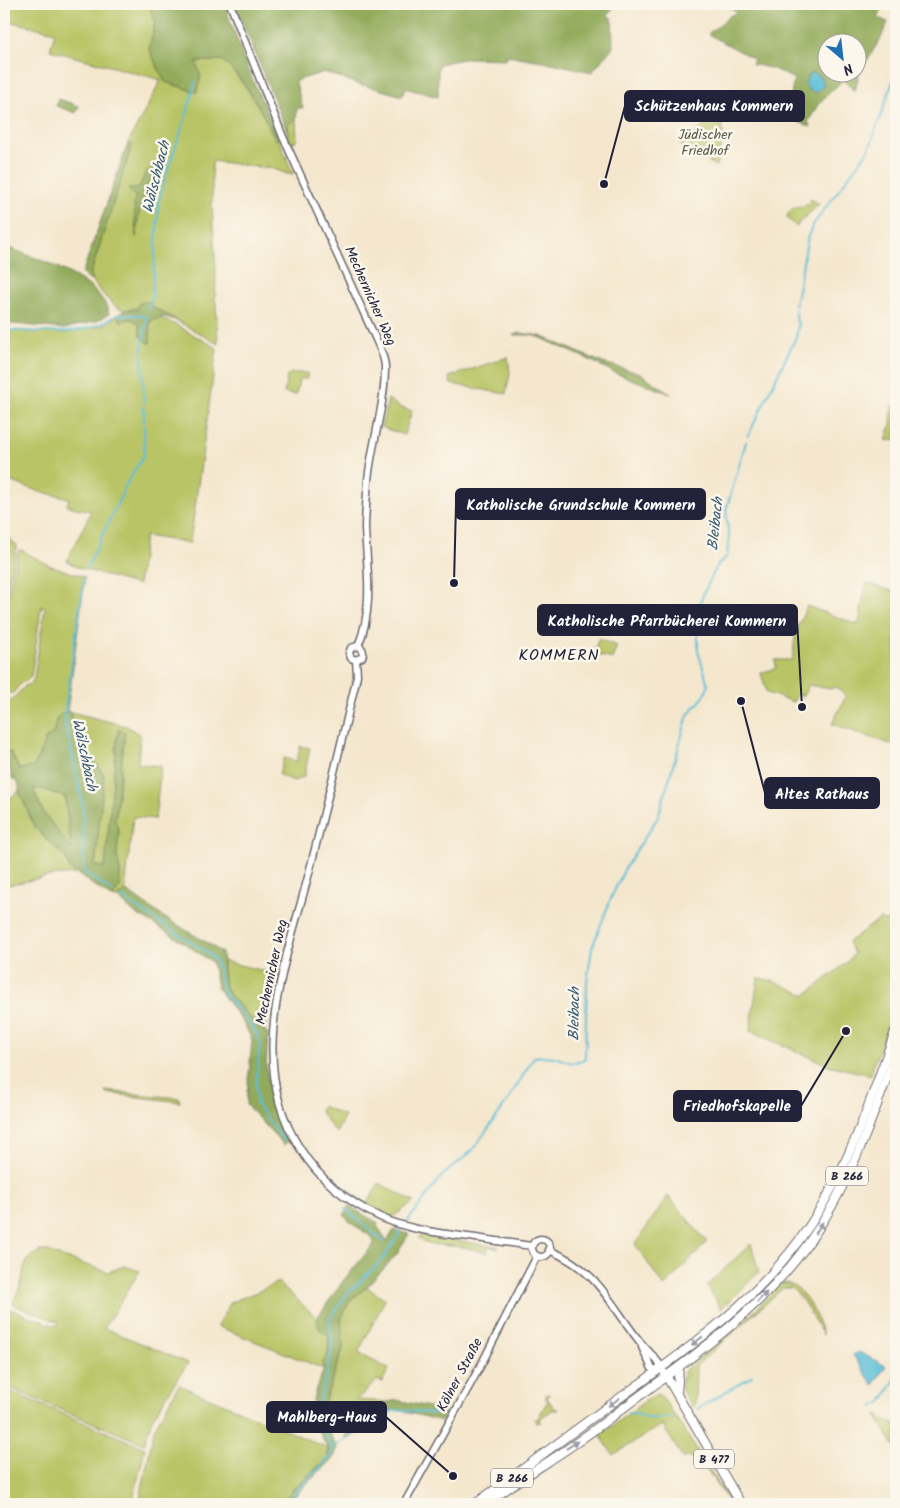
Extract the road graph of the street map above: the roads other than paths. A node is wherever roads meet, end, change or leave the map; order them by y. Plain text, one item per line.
1 (230, 4) edge
2 (358, 646) junction
3 (356, 660) junction
4 (896, 1029) edge
5 (896, 1053) edge
6 (532, 1246) junction
7 (549, 1250) junction
8 (537, 1256) junction
9 (641, 1344) junction
10 (662, 1368) junction
11 (679, 1368) junction
12 (654, 1373) junction
13 (663, 1379) junction
14 (677, 1395) junction
15 (404, 1504) edge
16 (475, 1504) edge
17 (486, 1504) edge
18 (741, 1504) edge

1 - 2 street, Mechernicher Weg
2 - 3 street, Mechernicher Weg
2 - 3 street, Mechernicher Weg
3 - 6 street, Mechernicher Weg
4 -> 10 main road, B 266
11 -> 5 main road, B 266
6 - 7 street
6 - 8 street
7 - 8 street
7 - 9 street
8 - 15 street, Kölner Straße
9 - 10 street
9 - 12 street, B 477
10 - 12 main road, B 266
10 - 13 main road, B 477
11 - 13 main road, B 266
11 - 14 main road
12 - 13 main road, B 477
12 -> 16 main road, B 266
13 - 14 main road, B 477
17 -> 13 main road, B 266
14 - 18 main road, B 477

